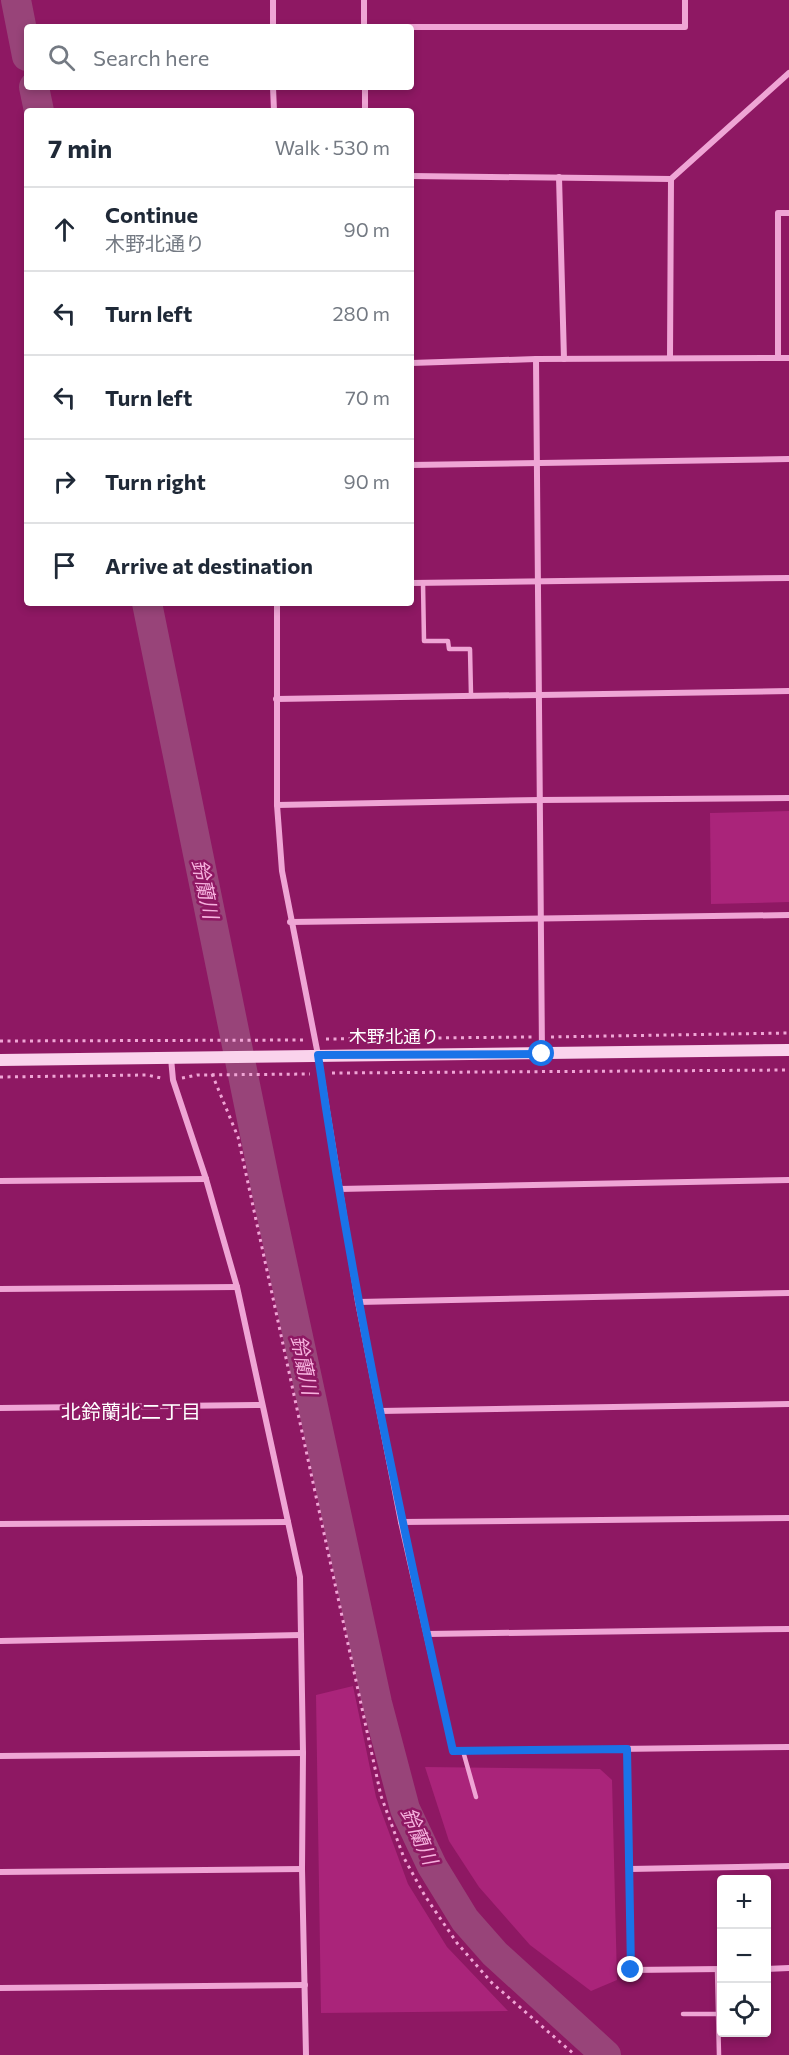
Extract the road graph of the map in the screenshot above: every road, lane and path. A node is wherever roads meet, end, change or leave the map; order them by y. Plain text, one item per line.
1 (273, 0) edge
2 (364, 0) edge
3 (685, 0) edge
4 (273, 24) edge
5 (364, 24) edge
6 (414, 27) edge
7 (789, 73) edge
8 (273, 90) edge
9 (365, 90) edge
10 (274, 108) edge
11 (365, 108) edge
12 (414, 176) edge
13 (559, 177) junction
14 (671, 179) junction
15 (789, 213) edge
16 (670, 358) junction
17 (778, 358) junction
18 (789, 358) edge
19 (564, 359) junction
20 (536, 360) junction
21 (414, 363) edge
22 (789, 459) edge
23 (537, 463) junction
24 (414, 465) edge
25 (789, 578) edge
26 (538, 581) junction
27 (414, 583) edge
28 (423, 583) junction
29 (276, 606) edge
30 (789, 691) edge
31 (539, 694) junction
32 (471, 695) junction
33 (276, 699) junction
34 (789, 798) edge
35 (540, 800) junction
36 (278, 805) junction
37 (789, 915) edge
38 (541, 918) junction
39 (290, 922) junction
40 (0, 1041) edge
41 (271, 1041) dead end
42 (789, 1050) edge
43 (542, 1054) junction
44 (318, 1055) junction
45 (171, 1058) junction
46 (0, 1060) edge
47 (789, 1070) edge
48 (212, 1074) junction
49 (320, 1074) junction
50 (0, 1077) edge
51 (173, 1080) junction
52 (206, 1179) junction
53 (0, 1180) edge
54 (789, 1180) edge
55 (339, 1189) junction
56 (237, 1287) junction
57 (0, 1289) edge
58 (789, 1293) edge
59 (358, 1302) junction
60 (789, 1404) edge
61 (261, 1405) junction
62 (0, 1408) edge
63 (380, 1411) junction
64 (789, 1518) edge
65 (288, 1521) junction
66 (401, 1522) junction
67 (0, 1524) edge
68 (789, 1629) edge
69 (427, 1634) junction
70 (301, 1635) junction
71 (0, 1641) edge
72 (789, 1747) edge
73 (627, 1749) junction
74 (463, 1751) junction
75 (303, 1753) junction
76 (0, 1756) edge
77 (476, 1797) dead end
78 (789, 1866) edge
79 (302, 1869) junction
80 (630, 1869) junction
81 (0, 1872) edge
82 (789, 1968) edge
83 (717, 1969) edge
84 (771, 1969) edge
85 (305, 1985) junction
86 (0, 1988) edge
87 (683, 2014) dead end
88 (717, 2014) edge
89 (718, 2037) edge
90 (306, 2055) edge
91 (575, 2055) edge
92 (718, 2055) edge

1 - 4 street
2 - 5 street
3 - 6 street
7 - 14 street
8 - 10 street
9 - 11 street
12 - 13 street
13 - 14 street
13 - 19 street
14 - 16 street
15 - 17 street
16 - 17 street
16 - 19 street
17 - 18 street
19 - 20 street
20 - 21 street
20 - 23 street
22 - 23 street
23 - 24 street
23 - 26 street
25 - 26 street
26 - 28 street
26 - 31 street
27 - 28 street
28 - 32 lane
29 - 33 street
30 - 31 street
31 - 32 street
31 - 35 street
32 - 33 street
33 - 36 street
34 - 35 street
35 - 36 street
35 - 38 street
36 - 39 street
37 - 38 street
38 - 39 street
38 - 43 street
39 - 44 street
40 - 41 path
42 - 43 street, 木野北通り
43 - 44 street, 木野北通り
44 - 45 street, 木野北通り
44 - 49 street
45 - 46 street, 木野北通り
45 - 51 street
47 - 49 path
48 - 49 path
48 - 51 path
48 - 91 path
49 - 55 street
50 - 51 path
51 - 52 street
52 - 53 street
52 - 56 street
54 - 55 street
55 - 59 street
56 - 57 street
56 - 61 street
58 - 59 street
59 - 63 street
60 - 63 street
61 - 62 street
61 - 65 street
63 - 66 street
64 - 66 street
65 - 67 street
65 - 70 street
66 - 69 street
68 - 69 street
69 - 74 street
70 - 71 street
70 - 75 street
72 - 73 street
73 - 74 street
73 - 80 street
74 - 77 lane
75 - 76 street
75 - 79 street
78 - 80 street
79 - 81 street
79 - 85 street
80 - 83 street
82 - 84 street
85 - 86 street
85 - 90 street
87 - 88 lane
89 - 92 lane

